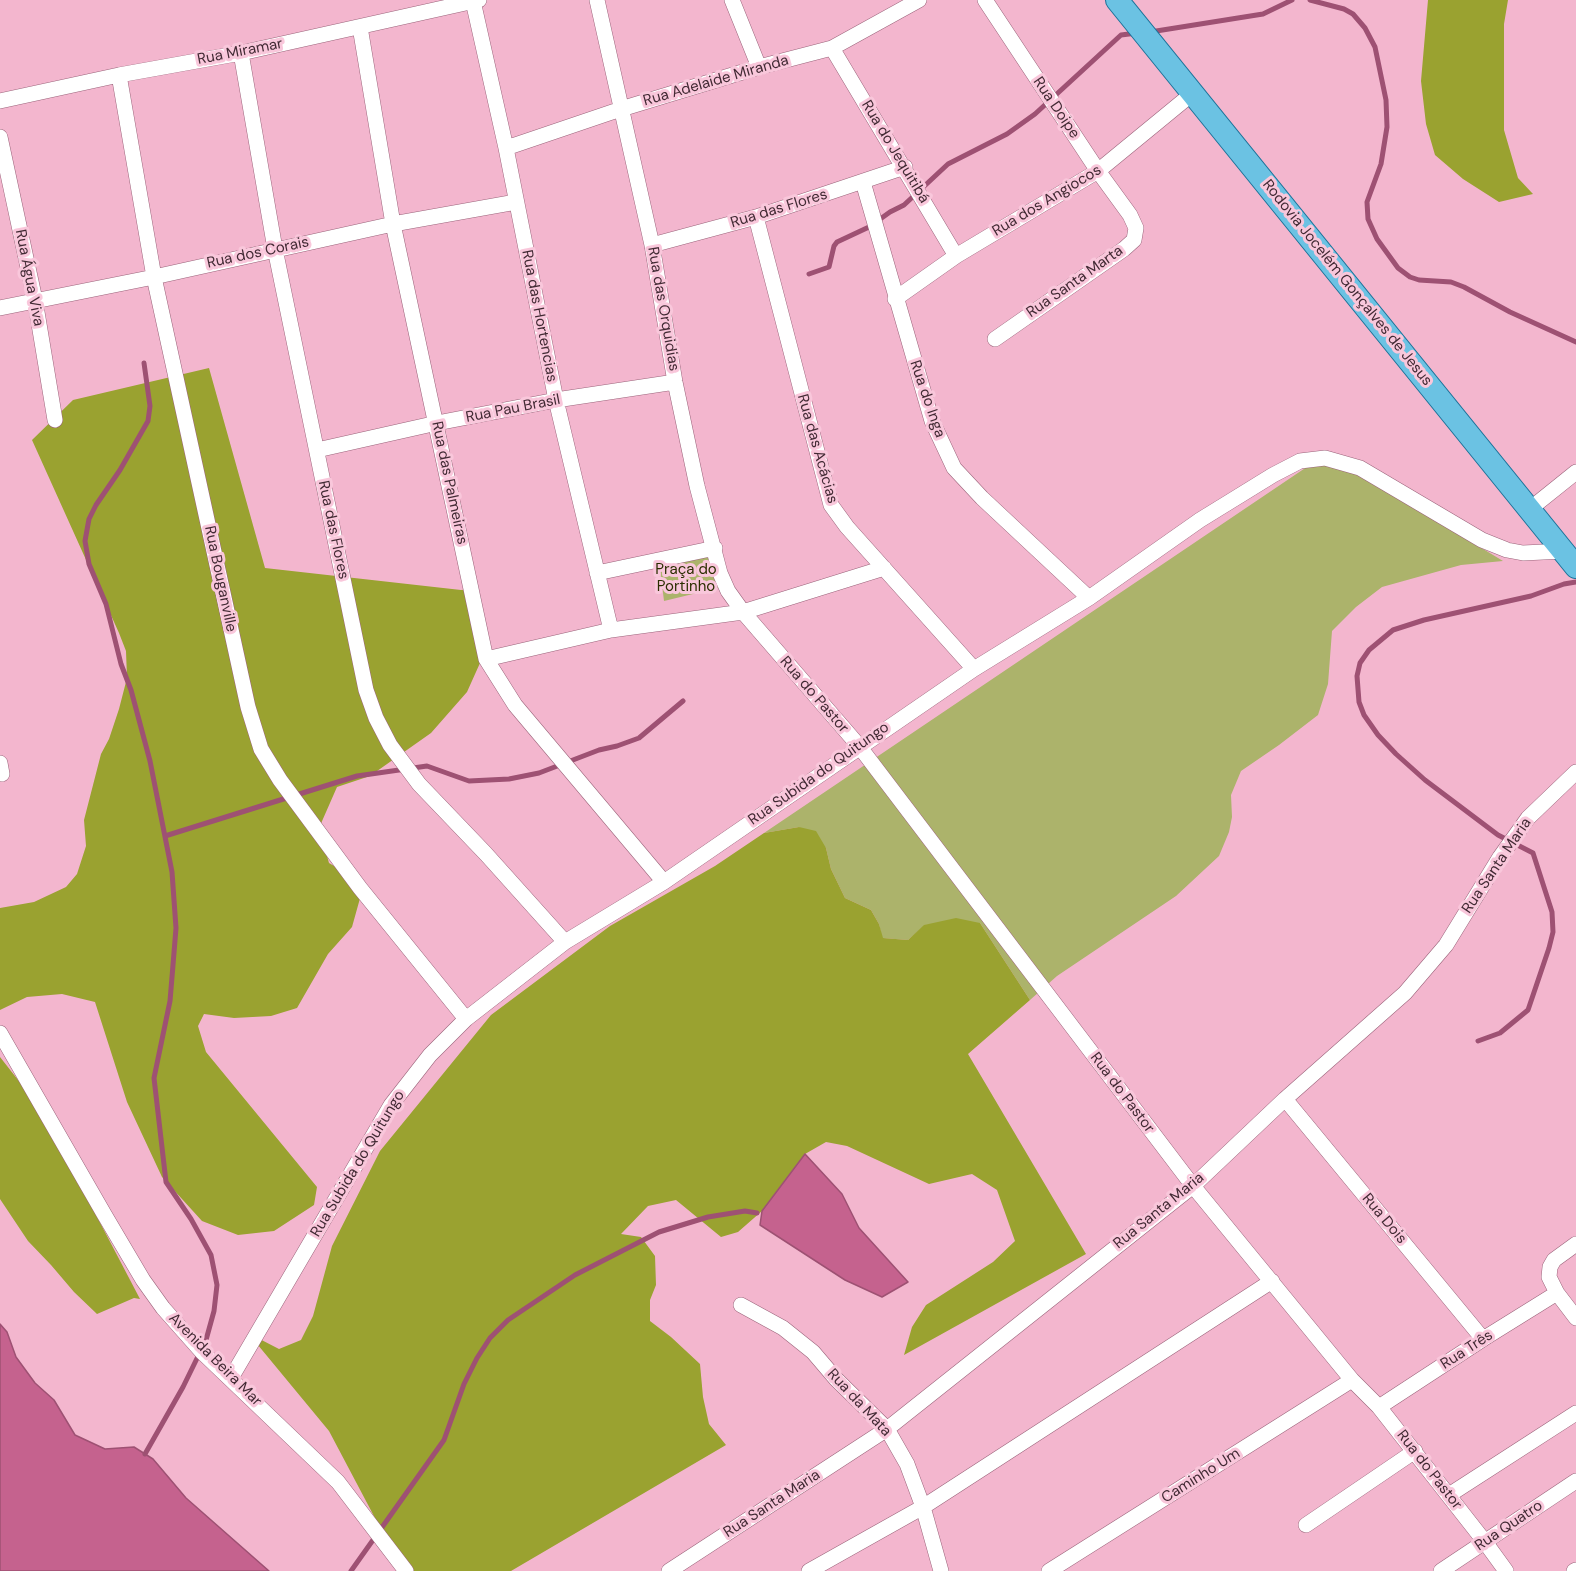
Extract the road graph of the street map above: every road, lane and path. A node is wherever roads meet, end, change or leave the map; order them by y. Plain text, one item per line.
1 (597, 0) edge
2 (732, 0) edge
3 (919, 0) edge
4 (985, 0) edge
5 (1118, 0) edge
6 (476, 1) edge
7 (360, 27) junction
8 (832, 48) junction
9 (241, 53) junction
10 (759, 67) junction
11 (119, 75) junction
12 (1193, 93) junction
13 (0, 101) edge
14 (621, 109) junction
15 (0, 136) edge
16 (506, 148) junction
17 (905, 167) junction
18 (1098, 171) junction
19 (863, 182) junction
20 (516, 202) junction
21 (1130, 215) joint
22 (756, 217) junction
23 (393, 224) junction
24 (652, 245) junction
25 (276, 249) junction
26 (956, 256) junction
27 (154, 277) junction
28 (35, 300) junction
29 (895, 300) junction
30 (0, 308) edge
31 (994, 339) dead end
32 (675, 382) junction
33 (556, 400) junction
34 (55, 420) dead end
35 (437, 423) junction
36 (317, 450) junction
37 (1576, 472) edge
38 (1530, 509) junction
39 (715, 548) junction
40 (1570, 559) edge
41 (884, 568) junction
42 (597, 573) junction
43 (1089, 598) junction
44 (743, 612) junction
45 (611, 630) junction
46 (486, 659) junction
47 (974, 669) junction
48 (859, 746) junction
49 (1576, 772) edge
50 (664, 882) junction
51 (565, 942) junction
52 (466, 1019) junction
53 (0, 1033) edge
54 (1285, 1099) junction
55 (1193, 1186) junction
56 (1572, 1246) edge
57 (1272, 1281) junction
58 (1557, 1293) junction
59 (741, 1305) dead end
60 (1576, 1318) edge
61 (1483, 1339) junction
62 (231, 1378) junction
63 (1352, 1380) junction
64 (1379, 1407) junction
65 (1576, 1413) edge
66 (887, 1429) junction
67 (1415, 1451) junction
68 (1576, 1481) edge
69 (1449, 1495) junction
70 (923, 1507) junction
71 (1306, 1525) dead end
72 (1485, 1542) junction
73 (406, 1571) edge
74 (669, 1571) edge
75 (809, 1571) edge
76 (941, 1571) edge
77 (1049, 1571) edge
78 (1441, 1571) edge
79 (1506, 1571) edge

1 - 14 street, Rua das Orquidias
2 - 10 street
3 - 8 street, Rua Adelaide Miranda
4 - 18 street, Rua Doipe
5 - 12 main road, Rodovia Jocelém Gonçalves de Jesus
6 - 7 street, Rua Miramar
6 - 16 street, Rua das Hortencias
7 - 9 street, Rua Miramar
7 - 23 street, Rua das Palmeiras
8 - 10 street, Rua Adelaide Miranda
8 - 17 street, Rua do Jequitibá
9 - 11 street, Rua Miramar
9 - 25 street, Rua das Flores
10 - 14 street, Rua Adelaide Miranda
11 - 13 street, Rua Miramar
11 - 27 street, Rua Bouganville
12 - 18 street, Rua dos Angiocos
12 - 38 main road, Rodovia Jocelém Gonçalves de Jesus
14 - 16 street, Rua Adelaide Miranda
14 - 24 street, Rua das Orquidias
15 - 28 street, Rua Água Viva
16 - 20 street, Rua das Hortencias
17 - 19 street, Rua das Flores
17 - 26 street, Rua do Jequitibá
18 - 21 street, Rua Doipe
18 - 26 street, Rua dos Angiocos
19 - 22 street, Rua das Flores
19 - 29 street, Rua do Inga
20 - 23 street, Rua dos Corais
20 - 33 street, Rua das Hortencias
21 - 31 street, Rua Santa Marta
22 - 24 street, Rua das Flores
22 - 41 street, Rua das Acácias
23 - 25 street, Rua dos Corais
23 - 35 street, Rua das Palmeiras
24 - 32 street, Rua das Orquidias
25 - 27 street, Rua dos Corais
25 - 36 street, Rua das Flores
26 - 29 street, Rua dos Angiocos
27 - 28 street, Rua dos Corais
27 - 52 street, Rua Bouganville
28 - 30 street, Rua dos Corais
28 - 34 street, Rua Água Viva
29 - 43 street, Rua do Inga
32 - 33 street, Rua Pau Brasil
32 - 39 street, Rua das Orquidias
33 - 35 street, Rua Pau Brasil
33 - 42 street, Rua das Hortencias
35 - 36 street, Rua Pau Brasil
35 - 46 street, Rua das Palmeiras
36 - 51 street, Rua das Flores
37 - 38 street
38 - 40 main road, Rodovia Jocelém Gonçalves de Jesus
39 - 42 street
39 - 44 street, Rua das Orquidias
40 - 43 street, Rua Subida do Quitungo
41 - 44 street
41 - 47 street, Rua das Acácias
42 - 45 street, Rua das Hortencias
43 - 47 street, Rua Subida do Quitungo
44 - 45 street
44 - 48 street, Rua do Pastor
45 - 46 street
46 - 50 street, Rua das Palmeiras
47 - 48 street, Rua Subida do Quitungo
48 - 50 street, Rua Subida do Quitungo
48 - 55 street, Rua do Pastor
49 - 54 street, Rua Santa Maria
50 - 51 street, Rua Subida do Quitungo
51 - 52 street, Rua Subida do Quitungo
52 - 62 street, Rua Subida do Quitungo
53 - 62 street, Avenida Beira Mar
54 - 55 street, Rua Santa Maria
54 - 61 street, Rua Dois
55 - 57 street, Rua do Pastor
55 - 66 street, Rua Santa Maria
56 - 58 street
57 - 63 street, Rua do Pastor
57 - 70 street
58 - 60 street
58 - 61 street, Rua Três
59 - 66 street, Rua da Mata
61 - 64 street, Rua Três
62 - 73 street, Avenida Beira Mar
63 - 64 street, Rua do Pastor
63 - 77 street, Caminho Um
64 - 67 street, Rua do Pastor
65 - 69 street
66 - 70 street, Rua da Mata
66 - 74 street, Rua Santa Maria
67 - 69 street, Rua do Pastor
67 - 71 street
68 - 72 street, Rua Quatro
69 - 72 street, Rua do Pastor
70 - 75 street
70 - 76 street, Rua da Mata
72 - 78 street, Rua Quatro
72 - 79 street, Rua do Pastor

